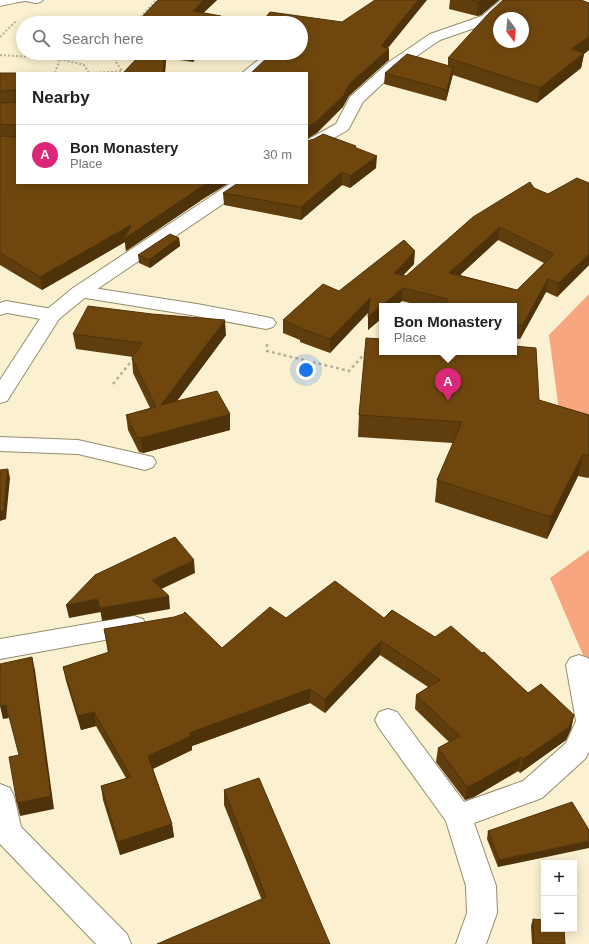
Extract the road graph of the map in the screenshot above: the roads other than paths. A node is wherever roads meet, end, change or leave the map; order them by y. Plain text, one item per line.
1 (21, 0) edge
2 (28, 0) edge
3 (38, 0) edge
4 (509, 0) edge
5 (0, 3) edge
6 (267, 60) edge
7 (251, 72) edge
8 (308, 146) edge
9 (241, 184) edge
10 (80, 292) junction
11 (0, 309) edge
12 (52, 315) junction
13 (266, 323) road end
14 (0, 396) edge
15 (0, 444) edge
16 (145, 462) dead end
17 (159, 622) edge
18 (0, 649) edge
19 (579, 664) dead end
20 (388, 720) dead end
21 (589, 721) edge
22 (0, 796) edge
23 (458, 816) junction
24 (116, 944) edge
25 (471, 944) edge

1 - 5 lane
2 - 3 lane
4 - 8 street
6 - 7 street
9 - 10 street
10 - 12 street
10 - 13 street
11 - 12 street
12 - 14 street
15 - 16 street
17 - 18 street
19 - 21 street
20 - 23 street
21 - 23 street
22 - 24 street
23 - 25 street

